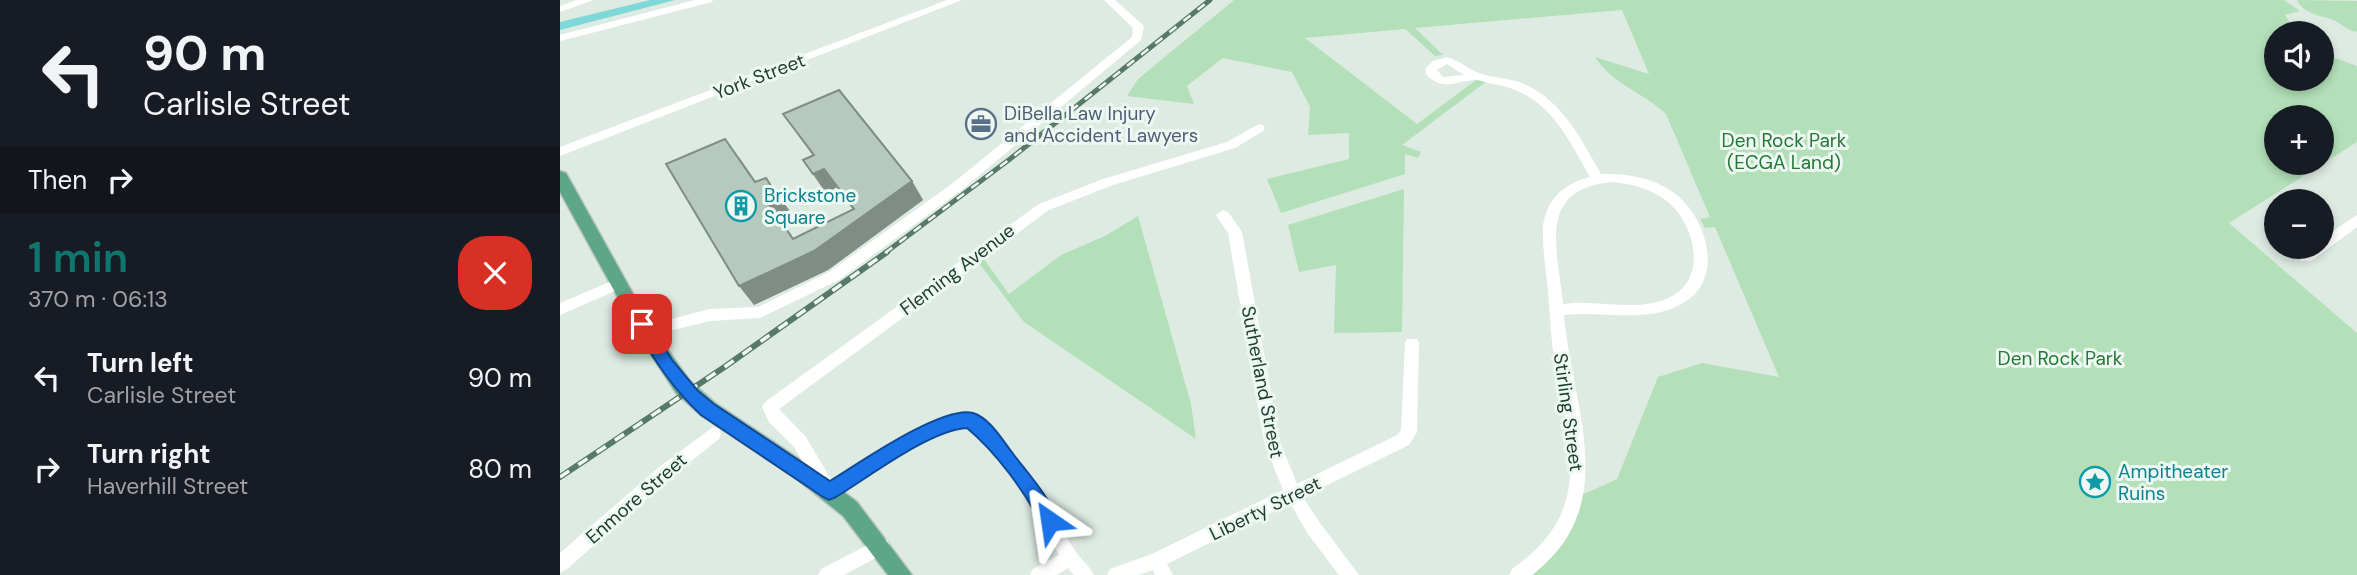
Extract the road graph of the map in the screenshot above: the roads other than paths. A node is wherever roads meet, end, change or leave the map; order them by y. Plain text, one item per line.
1 (589, 0) edge
2 (708, 0) edge
3 (957, 0) edge
4 (1109, 0) edge
5 (560, 9) edge
6 (560, 38) edge
7 (1473, 75) dead end
8 (1259, 128) dead end
9 (560, 152) edge
10 (560, 177) edge
11 (1598, 180) junction
12 (1223, 215) dead end
13 (2357, 220) edge
14 (2334, 237) edge
15 (619, 283) junction
16 (560, 309) edge
17 (1557, 311) junction
18 (645, 331) junction
19 (1412, 343) dead end
20 (713, 434) dead end
21 (829, 492) junction
22 (1292, 495) junction
23 (881, 546) junction
24 (1070, 558) junction
25 (560, 564) edge
26 (1161, 568) edge
27 (827, 575) edge
28 (901, 575) edge
29 (1039, 575) edge
30 (1085, 575) edge
31 (1116, 575) edge
32 (1350, 575) edge
33 (1518, 575) edge

1 - 5 street
2 - 6 street
3 - 9 street, York Street
4 - 18 street
7 - 11 street
8 - 21 street, Fleming Avenue
10 - 15 main road
11 - 17 street, Stirling Street
11 - 17 street, Stirling Street
12 - 22 street, Sutherland Street
13 - 14 street
15 - 16 street
15 - 18 main road
17 - 33 street, Stirling Street
18 - 21 main road
19 - 22 street, Liberty Street
20 - 25 street, Enmore Street
21 - 23 main road
21 - 24 street
22 - 26 street, Liberty Street
22 - 32 street, Sutherland Street
23 - 27 street
23 - 28 main road
24 - 29 street
24 - 30 street
26 - 31 street, Liberty Street

